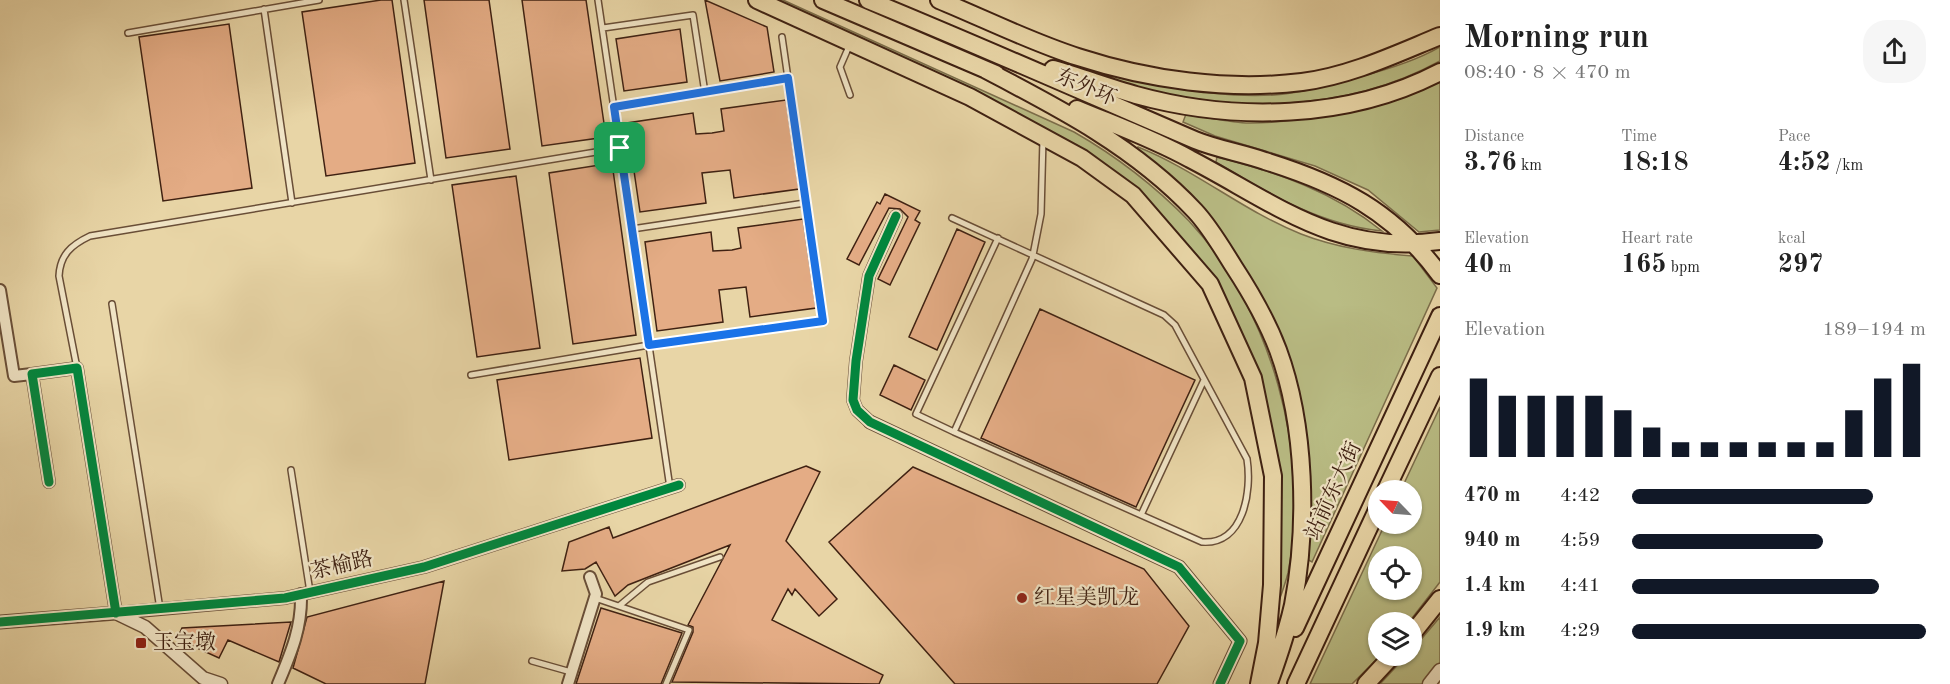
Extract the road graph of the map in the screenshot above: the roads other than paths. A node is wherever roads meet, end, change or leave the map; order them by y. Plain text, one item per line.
1 (319, 0) edge
2 (404, 0) edge
3 (598, 0) edge
4 (757, 0) edge
5 (823, 0) edge
6 (868, 0) edge
7 (939, 0) edge
8 (264, 9) junction
9 (603, 28) junction
10 (128, 33) dead end
11 (1440, 36) edge
12 (782, 37) dead end
13 (850, 44) junction
14 (994, 53) junction
15 (986, 70) junction
16 (1440, 72) edge
17 (788, 78) junction
18 (705, 93) junction
19 (850, 95) dead end
20 (614, 107) junction
21 (1043, 135) junction
22 (620, 148) junction
23 (431, 180) junction
24 (292, 203) junction
25 (806, 203) junction
26 (896, 216) dead end
27 (952, 218) dead end
28 (632, 229) junction
29 (998, 238) junction
30 (1440, 241) edge
31 (1033, 255) junction
32 (1440, 275) edge
33 (0, 290) edge
34 (112, 304) dead end
35 (1440, 316) edge
36 (649, 345) junction
37 (77, 368) junction
38 (32, 374) junction
39 (471, 375) dead end
40 (1440, 376) edge
41 (1204, 380) junction
42 (870, 422) joint
43 (954, 432) junction
44 (291, 470) dead end
45 (1391, 480) edge
46 (49, 482) dead end
47 (675, 487) joint
48 (1141, 515) junction
49 (1368, 529) edge
50 (720, 557) dead end
51 (590, 577) dead end
52 (306, 593) junction
53 (595, 598) junction
54 (1440, 599) edge
55 (619, 606) junction
56 (160, 609) junction
57 (116, 613) junction
58 (0, 622) edge
59 (1422, 622) edge
60 (532, 661) dead end
61 (1383, 666) edge
62 (1440, 670) edge
63 (572, 672) junction
64 (221, 684) edge
65 (278, 684) edge
66 (568, 684) edge
67 (666, 684) edge
68 (1220, 684) edge
69 (1258, 684) edge
70 (1269, 684) edge
71 (1296, 684) edge
72 (1366, 684) edge
73 (1428, 684) edge

1 - 8 lane
2 - 23 lane
3 - 9 lane
4 - 13 main road
5 - 15 main road, 东外环
6 - 14 main road
7 - 11 main road
8 - 10 lane
8 - 24 lane
9 - 18 lane
9 - 20 lane
12 - 17 lane
13 - 19 lane
13 - 21 main road
14 - 16 main road
14 - 32 main road
15 - 30 main road, 东外环
15 - 70 main road
17 - 18 lane
17 - 25 lane
18 - 20 lane
20 - 22 lane
21 - 31 lane
21 - 69 main road
22 - 23 lane
22 - 28 lane
23 - 24 lane
24 - 37 lane
25 - 28 lane
25 - 36 lane
26 - 42 street
27 - 29 lane
28 - 36 lane
29 - 31 lane
29 - 43 lane
31 - 41 lane
31 - 43 lane
33 - 38 street
34 - 56 lane
35 - 70 main road, 站前东大街
36 - 39 lane
36 - 47 lane
37 - 38 street
37 - 57 street
38 - 46 street
40 - 45 main road
41 - 48 lane
41 - 48 lane
42 - 68 street
43 - 48 lane
44 - 52 lane
47 - 52 street, 茶榆路
49 - 71 main road
50 - 55 lane
51 - 53 street
52 - 56 street, 茶榆路
52 - 65 street
53 - 55 lane
53 - 63 street
54 - 59 main road
55 - 67 lane
56 - 57 street, 茶榆路
57 - 58 street, 茶榆路
57 - 64 street
60 - 63 lane
61 - 72 main road
62 - 73 street
63 - 66 street

